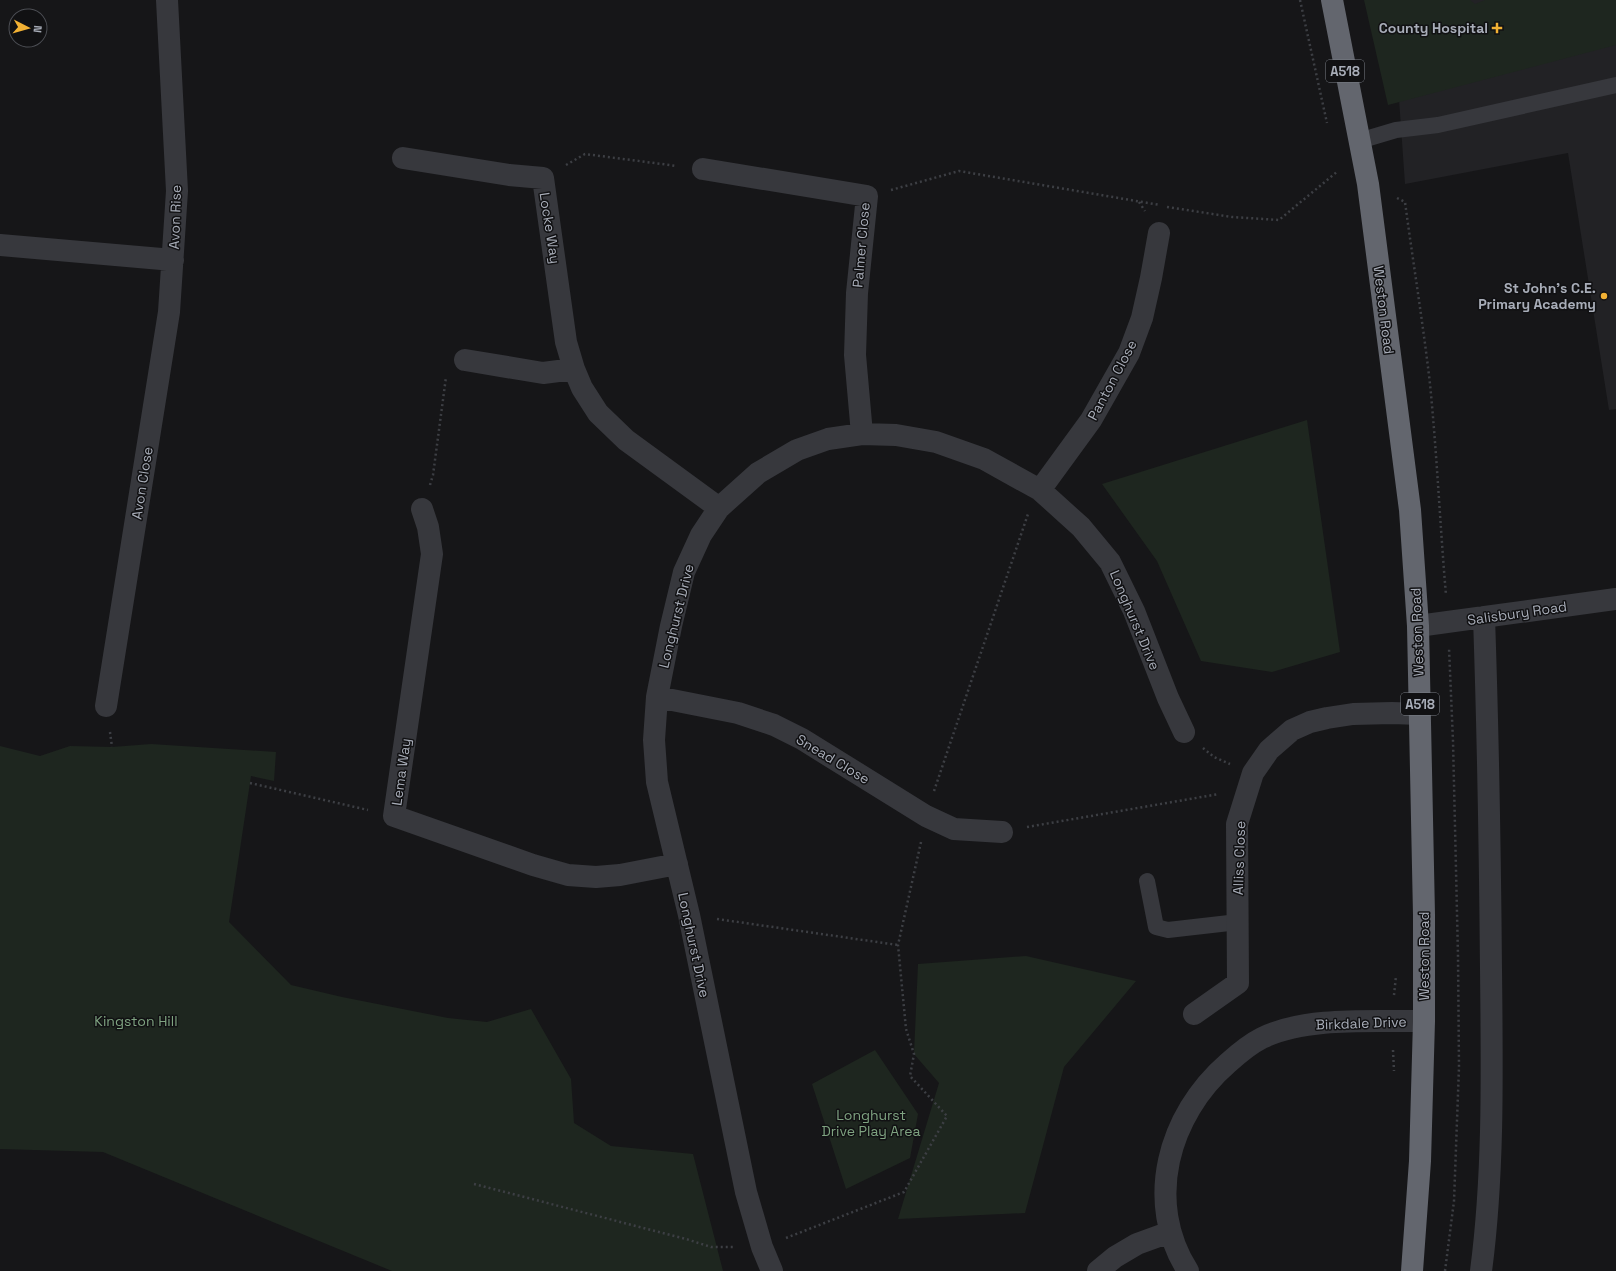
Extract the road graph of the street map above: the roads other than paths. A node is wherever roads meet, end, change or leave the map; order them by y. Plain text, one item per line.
1 (167, 0) edge
2 (1332, 0) edge
3 (1616, 85) edge
4 (1359, 141) junction
5 (403, 158) dead end
6 (704, 170) road end
7 (1160, 233) dead end
8 (0, 246) edge
9 (173, 260) junction
10 (465, 360) road end
11 (574, 369) junction
12 (862, 434) junction
13 (1040, 490) junction
14 (719, 508) junction
15 (422, 509) road end
16 (1616, 599) edge
17 (1484, 617) junction
18 (1418, 626) junction
19 (657, 697) junction
20 (106, 706) dead end
21 (1420, 714) junction
22 (1184, 732) road end
23 (1002, 832) road end
24 (677, 864) junction
25 (1147, 881) dead end
26 (1238, 922) junction
27 (1194, 1014) dead end
28 (1424, 1021) junction
29 (1170, 1232) junction
30 (772, 1271) edge
31 (1098, 1271) edge
32 (1188, 1271) edge
33 (1412, 1271) edge
34 (1481, 1271) edge

1 - 9 street, Avon Rise
2 - 4 highway, Weston Road / A518
3 - 4 lane
4 - 18 highway, Weston Road / A518
5 - 11 street, Locke Way
6 - 12 street, Palmer Close
7 - 13 street, Panton Close
8 - 9 street, Avon Rise
9 - 20 street, Avon Close
10 - 11 street
11 - 14 street, Locke Way
12 - 13 street, Longhurst Drive
12 - 14 street, Longhurst Drive
13 - 22 street, Longhurst Drive
14 - 19 street, Longhurst Drive
15 - 24 street, Lema Way
16 - 17 street, Salisbury Road
17 - 18 street, Salisbury Road
17 - 34 street
18 - 21 highway, Weston Road / A518
19 - 23 street, Snead Close
19 - 24 street, Longhurst Drive
21 - 26 street, Alliss Close
21 - 28 highway, Weston Road / A518
24 - 30 street, Longhurst Drive
25 - 26 lane
26 - 27 street, Alliss Close
28 - 29 street, Birkdale Drive
28 - 33 highway, Weston Road / A518
29 - 31 street
29 - 32 street, Birkdale Drive

